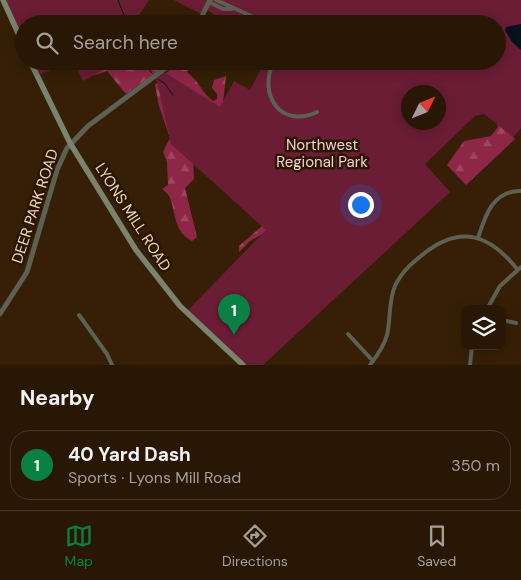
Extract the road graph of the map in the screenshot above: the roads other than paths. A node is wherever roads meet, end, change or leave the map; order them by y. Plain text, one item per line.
1 (3, 0) edge
2 (216, 0) edge
3 (210, 1) edge
4 (232, 9) junction
5 (203, 15) edge
6 (247, 15) edge
7 (15, 26) edge
8 (34, 70) edge
9 (163, 70) edge
10 (270, 70) edge
11 (317, 112) dead end
12 (70, 143) junction
13 (521, 191) edge
14 (478, 238) junction
15 (519, 268) edge
16 (489, 305) edge
17 (0, 314) edge
18 (79, 315) dead end
19 (506, 321) edge
20 (516, 323) dead end
21 (348, 334) dead end
22 (472, 350) edge
23 (372, 363) edge
24 (112, 365) edge
25 (243, 365) edge
26 (470, 365) edge

1 - 7 main road
2 - 4 street
3 - 4 street
3 - 5 street
4 - 6 street
8 - 12 main road, LYONS MILL ROAD
9 - 12 street, DEER PARK ROAD
10 - 11 street
12 - 17 street, DEER PARK ROAD
12 - 25 main road, LYONS MILL ROAD
13 - 14 street
14 - 15 street
14 - 23 street
15 - 16 street
18 - 24 street
19 - 20 street
21 - 23 street
22 - 26 street

